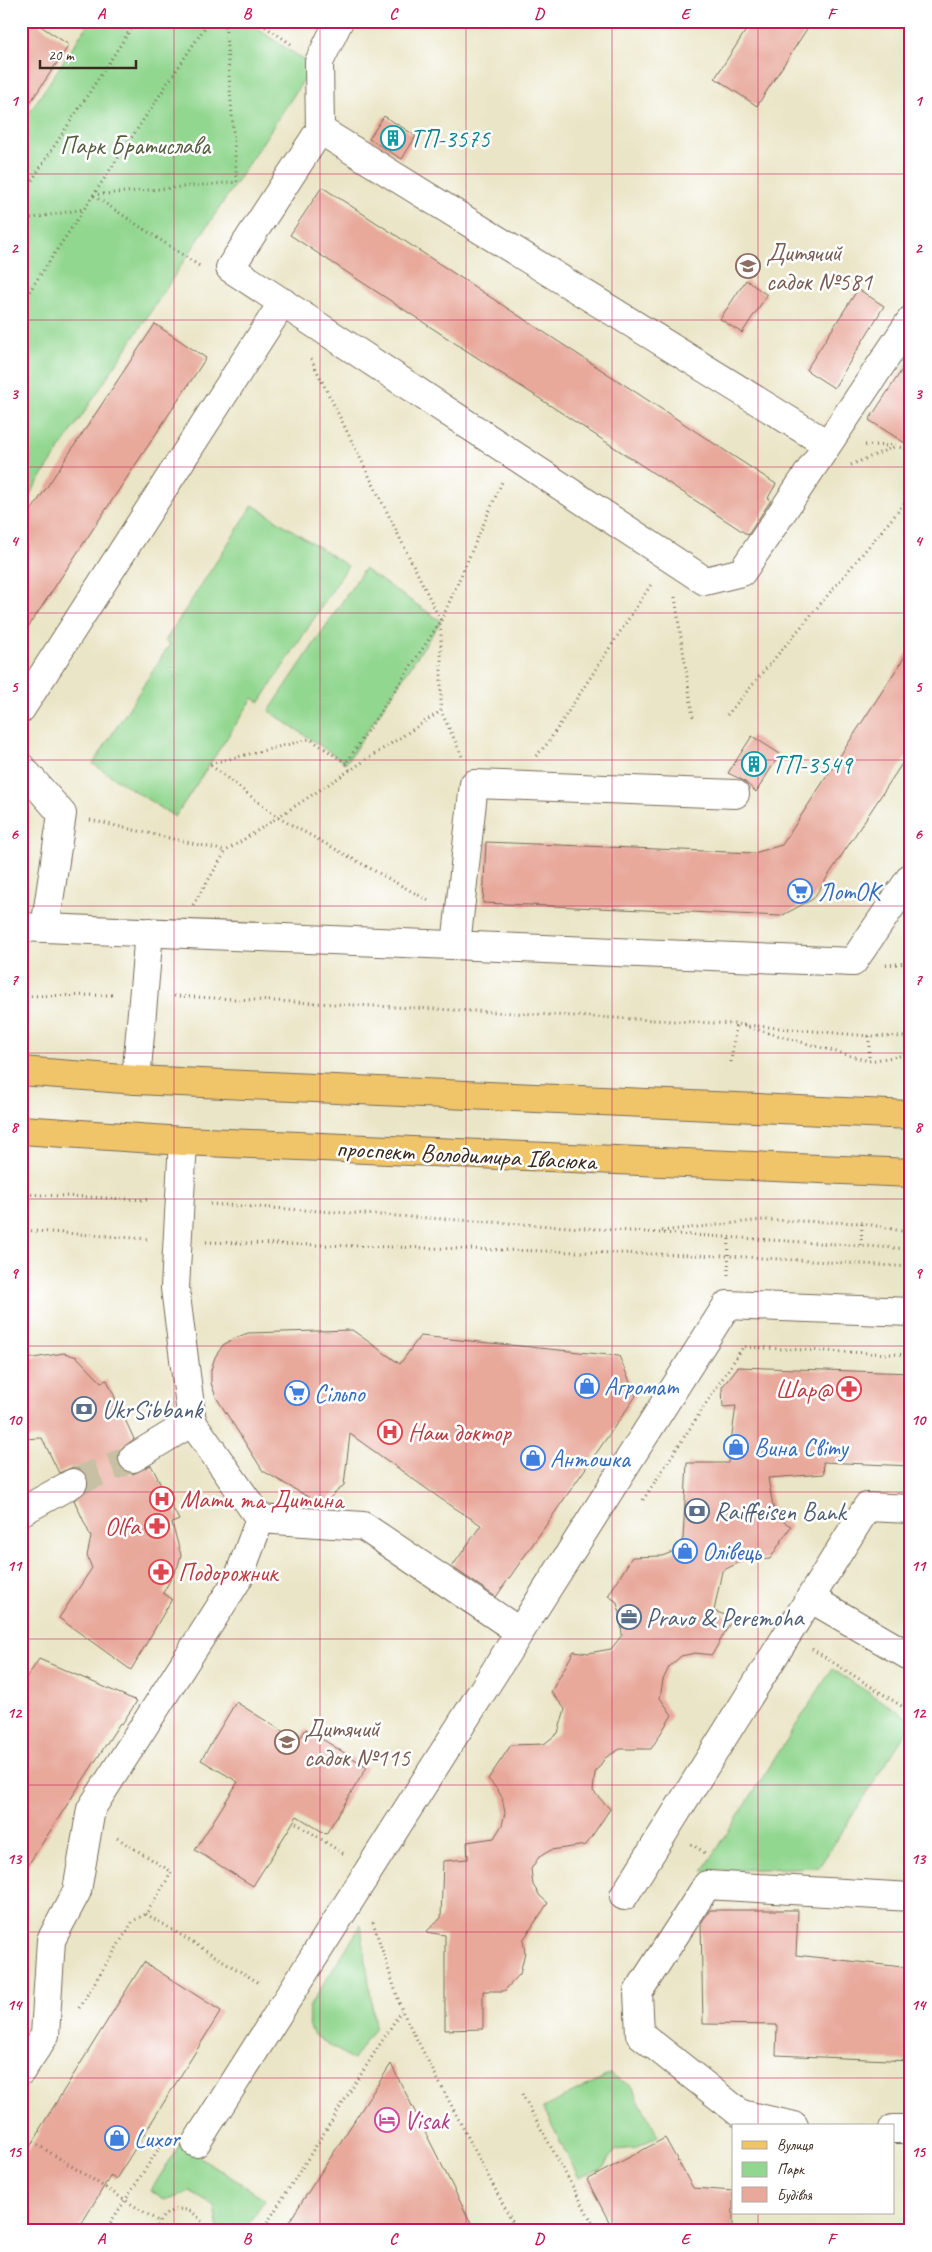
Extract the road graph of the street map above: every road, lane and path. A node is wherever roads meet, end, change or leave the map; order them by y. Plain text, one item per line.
1 (136, 21) edge
2 (209, 21) edge
3 (225, 21) edge
4 (257, 21) edge
5 (339, 21) edge
6 (319, 62) junction
7 (320, 130) junction
8 (93, 195) junction
9 (21, 197) edge
10 (84, 209) junction
11 (21, 220) edge
12 (209, 272) dead end
13 (283, 302) junction
14 (21, 304) edge
15 (911, 320) edge
16 (310, 356) dead end
17 (827, 444) junction
18 (911, 450) edge
19 (514, 454) junction
20 (911, 496) edge
21 (669, 557) junction
22 (441, 620) junction
23 (21, 709) edge
24 (441, 712) junction
25 (727, 715) dead end
26 (693, 717) dead end
27 (346, 763) junction
28 (21, 767) edge
29 (350, 771) junction
30 (474, 784) junction
31 (510, 786) junction
32 (735, 794) dead end
33 (62, 814) junction
34 (279, 818) junction
35 (226, 851) junction
36 (911, 877) edge
37 (460, 918) junction
38 (33, 928) edge
39 (149, 932) junction
40 (176, 933) junction
41 (456, 945) junction
42 (143, 994) junction
43 (21, 996) edge
44 (735, 1024) junction
45 (869, 1036) junction
46 (911, 1037) edge
47 (911, 1054) edge
48 (869, 1061) junction
49 (731, 1062) dead end
50 (21, 1071) edge
51 (136, 1080) junction
52 (911, 1115) edge
53 (21, 1130) edge
54 (183, 1141) junction
55 (911, 1173) edge
56 (21, 1194) edge
57 (180, 1202) junction
58 (862, 1223) junction
59 (21, 1230) edge
60 (651, 1232) junction
61 (911, 1233) edge
62 (729, 1237) junction
63 (178, 1242) junction
64 (861, 1245) junction
65 (911, 1249) edge
66 (729, 1256) junction
67 (911, 1267) edge
68 (728, 1305) junction
69 (911, 1312) edge
70 (911, 1355) edge
71 (192, 1422) junction
72 (133, 1458) tunnel mouth
73 (73, 1483) tunnel mouth
74 (639, 1506) dead end
75 (911, 1509) edge
76 (21, 1512) edge
77 (260, 1519) junction
78 (810, 1598) junction
79 (520, 1632) junction
80 (788, 1633) junction
81 (911, 1657) edge
82 (911, 1712) edge
83 (296, 1824) dead end
84 (116, 1837) dead end
85 (348, 1857) dead end
86 (624, 1896) dead end
87 (911, 1897) edge
88 (146, 1914) junction
89 (371, 1916) dead end
90 (287, 1999) junction
91 (77, 2010) dead end
92 (402, 2011) junction
93 (21, 2071) edge
94 (522, 2094) dead end
95 (785, 2124) edge
96 (894, 2129) edge
97 (911, 2129) edge
98 (21, 2134) edge
99 (168, 2134) dead end
100 (196, 2143) dead end
101 (125, 2199) junction
102 (158, 2221) junction
103 (105, 2231) edge
104 (155, 2231) edge
105 (206, 2231) edge
106 (262, 2231) edge
107 (517, 2231) edge
108 (597, 2231) edge

1 - 9 path
2 - 8 path
3 - 8 path
4 - 6 path
5 - 6 lane
6 - 7 lane
7 - 13 lane
7 - 17 lane
8 - 10 path
8 - 12 path
10 - 11 path
10 - 14 path
13 - 19 lane
13 - 23 lane
15 - 17 lane
16 - 22 path
17 - 18 path
17 - 21 lane
19 - 21 lane
19 - 22 path
20 - 25 path
21 - 26 path
21 - 31 path
22 - 24 path
22 - 27 path
24 - 29 path
24 - 30 path
27 - 29 path
27 - 34 path
28 - 33 lane
29 - 34 path
30 - 31 lane
30 - 37 lane
31 - 32 lane
33 - 35 path
33 - 38 lane
34 - 35 path
34 - 37 path
35 - 40 path
36 - 41 lane
37 - 41 lane
38 - 39 lane
39 - 40 lane
39 - 42 lane
40 - 41 lane
42 - 43 path
42 - 44 path
42 - 51 lane
44 - 45 path
44 - 48 path
44 - 49 path
45 - 46 path
45 - 48 path
47 - 48 path
50 - 51 main road
51 - 52 main road
53 - 54 main road, проспект Володимира Івасюка
54 - 55 main road, проспект Володимира Івасюка
54 - 57 lane
56 - 57 path
57 - 60 path
57 - 63 lane
58 - 60 path
58 - 61 path
58 - 64 path
59 - 63 path
60 - 62 path
62 - 64 path
62 - 66 path
63 - 66 path
63 - 71 lane
64 - 65 path
66 - 67 path
66 - 68 path
68 - 69 lane
68 - 79 lane
70 - 74 path
71 - 72 lane
71 - 77 lane
73 - 76 lane
75 - 78 lane
77 - 79 lane
77 - 93 lane
78 - 80 lane
78 - 81 lane
79 - 90 lane
80 - 82 path
80 - 86 lane
83 - 85 path
84 - 88 path
87 - 95 lane
88 - 90 path
88 - 91 path
89 - 92 path
90 - 100 lane
92 - 106 path
92 - 107 path
94 - 108 path
96 - 97 lane
98 - 101 path
99 - 101 path
101 - 102 path
101 - 103 path
102 - 104 path
102 - 105 path

